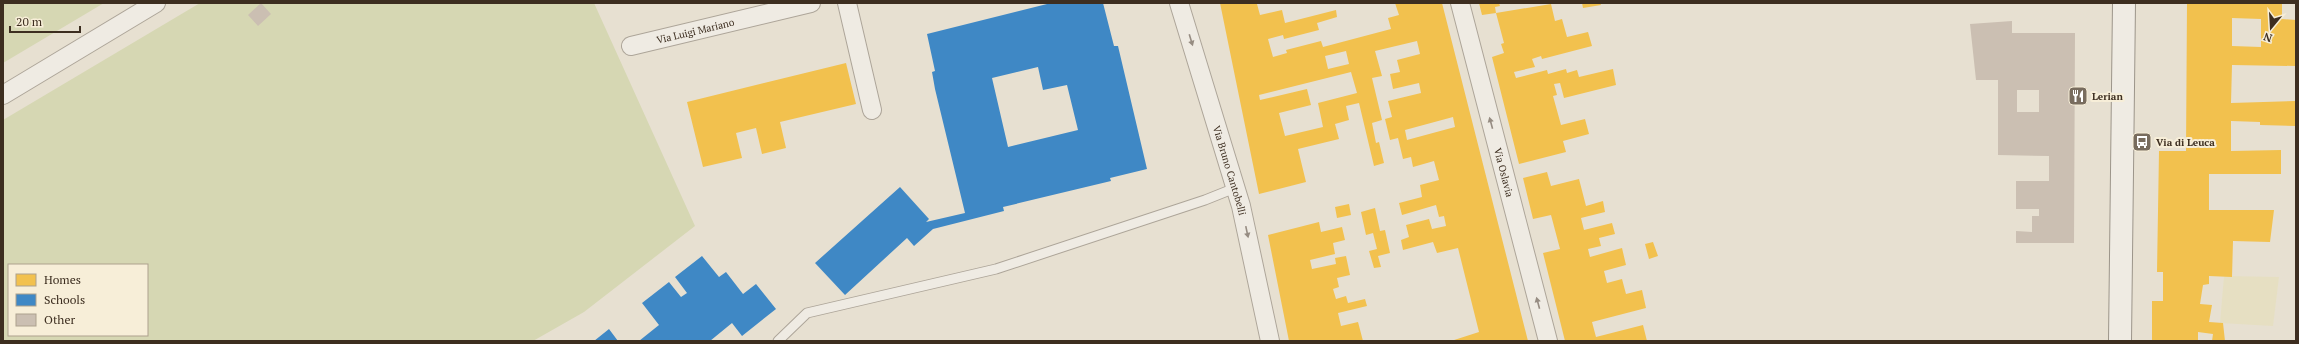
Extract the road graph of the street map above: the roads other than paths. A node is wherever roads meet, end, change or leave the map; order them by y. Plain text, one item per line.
1 (156, 3) edge
2 (811, 3) edge
3 (847, 3) edge
4 (1179, 3) edge
5 (1460, 3) edge
6 (2127, 4) edge
7 (759, 9) edge
8 (631, 46) dead end
9 (3, 95) edge
10 (872, 110) dead end
11 (1235, 188) junction
12 (778, 341) edge
13 (1270, 341) edge
14 (1548, 341) edge
15 (2120, 341) edge

1 - 9 street
2 - 7 street, Via Luigi Mariano
3 - 10 street
4 -> 11 street, Via Bruno Cantobelli
14 -> 5 street, Via Oslavia
6 - 15 main road
7 - 8 street, Via Luigi Mariano
11 - 12 lane
11 -> 13 street, Via Bruno Cantobelli

